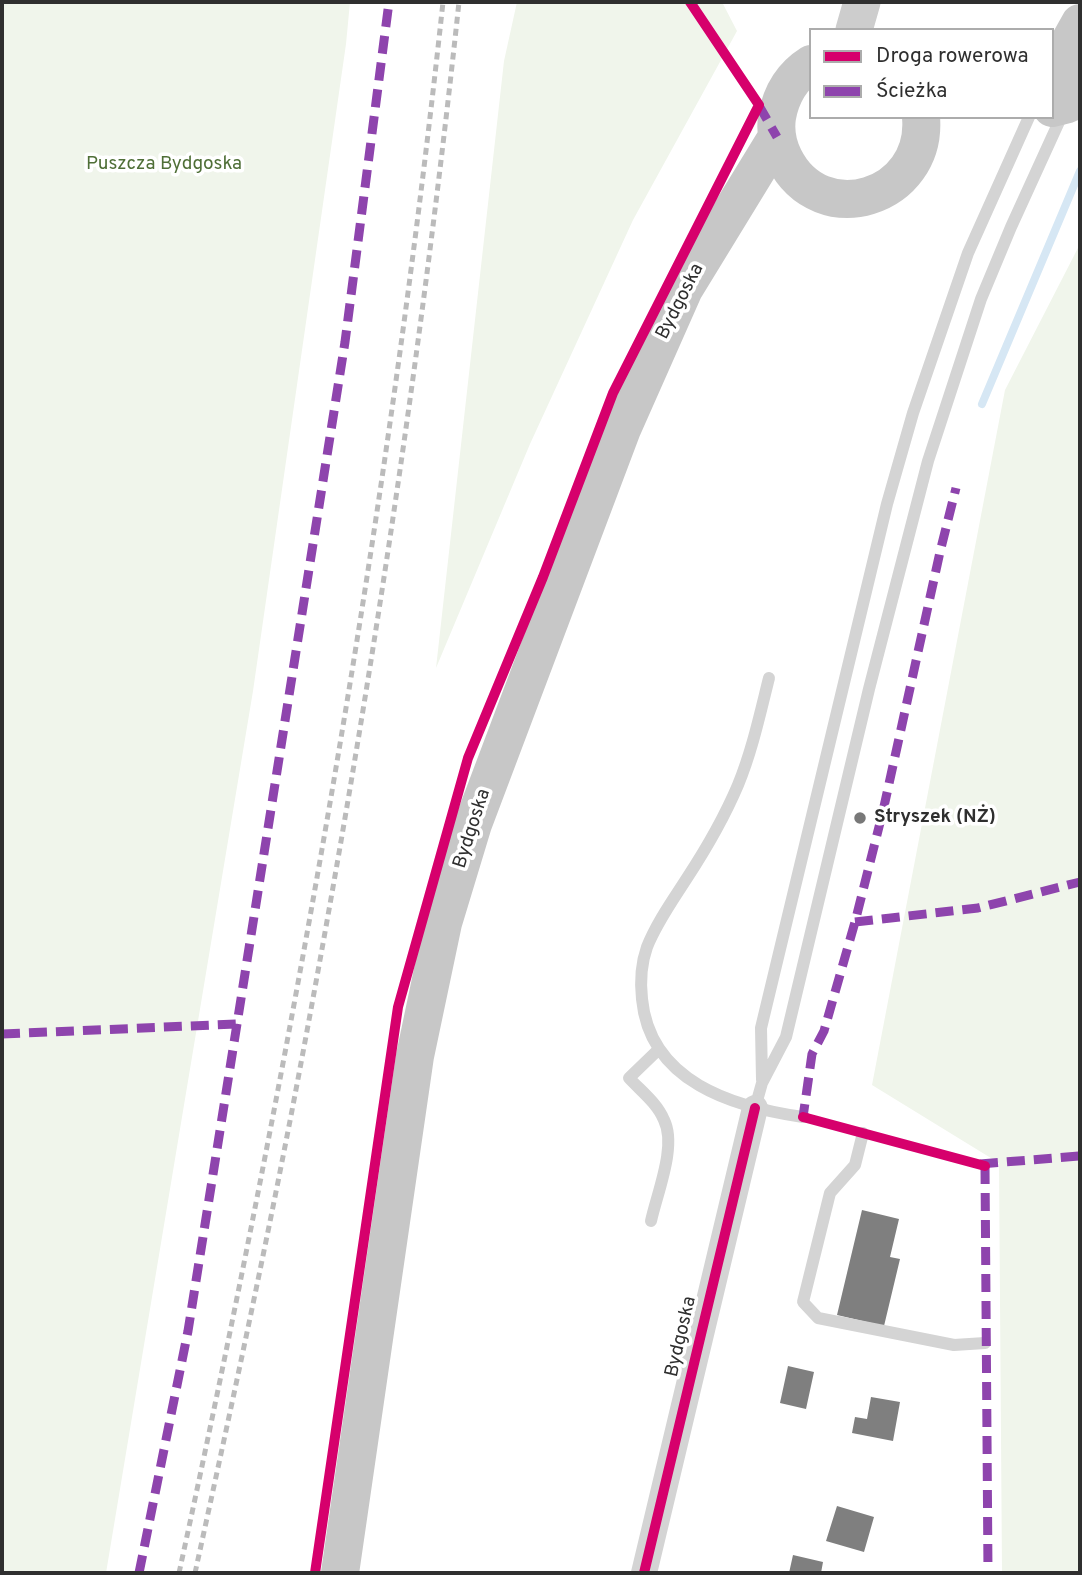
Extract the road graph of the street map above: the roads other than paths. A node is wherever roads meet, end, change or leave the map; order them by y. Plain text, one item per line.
1 (862, 2) edge
2 (855, 28) edge
3 (809, 66) edge
4 (1066, 72) edge
5 (1054, 105) edge
6 (921, 119) edge
7 (1028, 119) edge
8 (1049, 119) edge
9 (777, 137) junction
10 (769, 678) dead end
11 (659, 1049) junction
12 (762, 1083) junction
13 (755, 1108) junction
14 (803, 1117) dead end
15 (863, 1133) dead end
16 (650, 1221) dead end
17 (985, 1343) dead end
18 (340, 1573) edge
19 (644, 1573) edge

1 - 2 street
3 - 9 main road
4 - 5 lane, Bydgoska
6 - 9 main road
7 - 12 lane, Bydgoska
8 - 12 lane, Bydgoska
9 - 18 main road, Bydgoska
10 - 11 lane
11 - 13 lane
11 - 16 lane
12 - 13 lane, Bydgoska
13 - 14 lane
13 - 19 street, Bydgoska
15 - 17 lane

